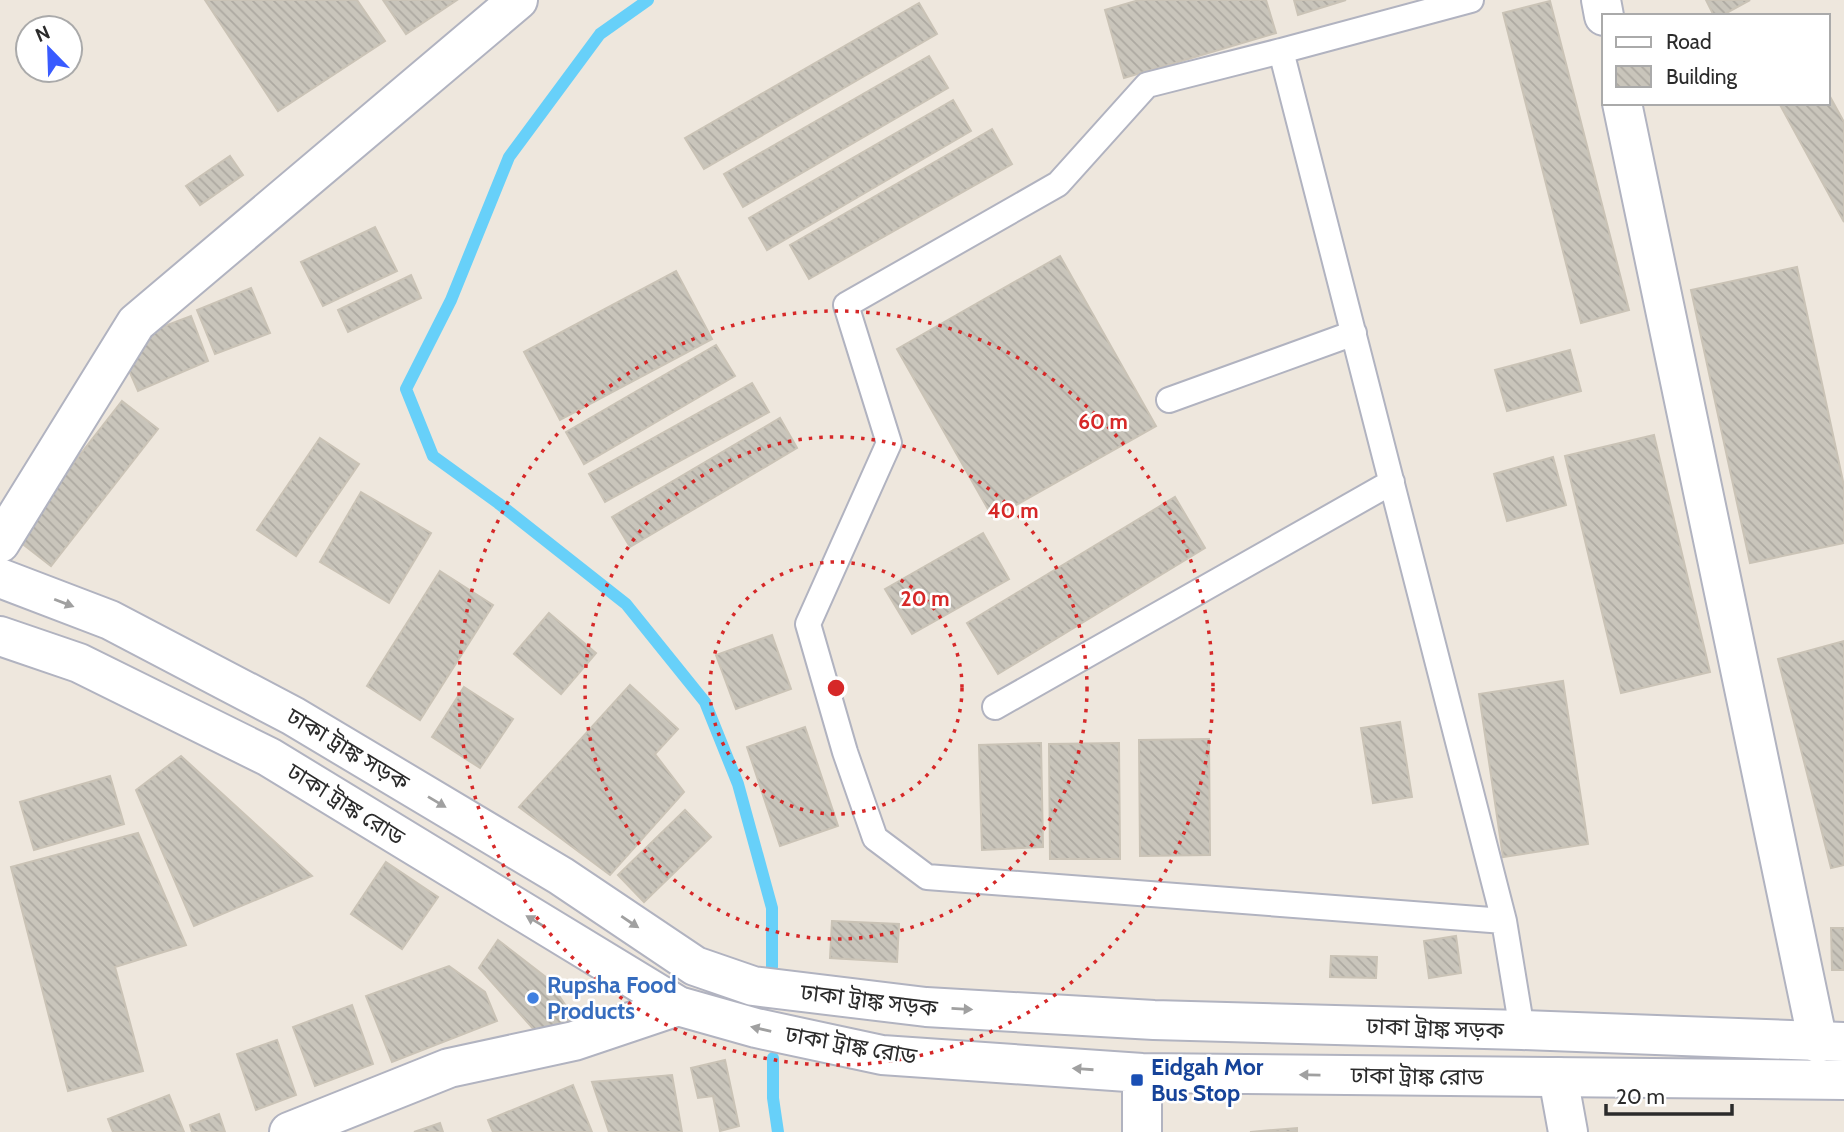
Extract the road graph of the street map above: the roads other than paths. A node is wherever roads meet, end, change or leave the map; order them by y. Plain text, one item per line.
1 (518, 0) edge
2 (1471, 0) edge
3 (1281, 51) junction
4 (1622, 105) edge
5 (1354, 333) junction
6 (1169, 400) dead end
7 (1392, 482) junction
8 (0, 543) edge
9 (0, 578) edge
10 (0, 636) edge
11 (995, 707) dead end
12 (1504, 921) junction
13 (678, 1006) junction
14 (1522, 1030) junction
15 (1831, 1043) edge
16 (1142, 1073) junction
17 (1559, 1077) junction
18 (1844, 1080) edge
19 (289, 1132) edge
20 (1142, 1132) edge
21 (1568, 1132) edge

1 - 8 main road
2 - 3 lane
3 - 5 lane
3 - 12 lane
4 - 15 main road
5 - 6 lane
5 - 7 lane
7 - 11 lane
7 - 12 lane
9 -> 14 main road, ঢাকা ট্রাঙ্ক সড়ক
13 -> 10 main road, ঢাকা ট্রাঙ্ক রোড
12 - 14 lane
16 -> 13 main road, ঢাকা ট্রাঙ্ক রোড
13 - 19 main road
14 - 15 main road, ঢাকা ট্রাঙ্ক সড়ক
17 -> 16 main road, ঢাকা ট্রাঙ্ক রোড
16 - 20 main road
17 - 18 main road, ঢাকা ট্রাঙ্ক রোড
17 - 21 main road

